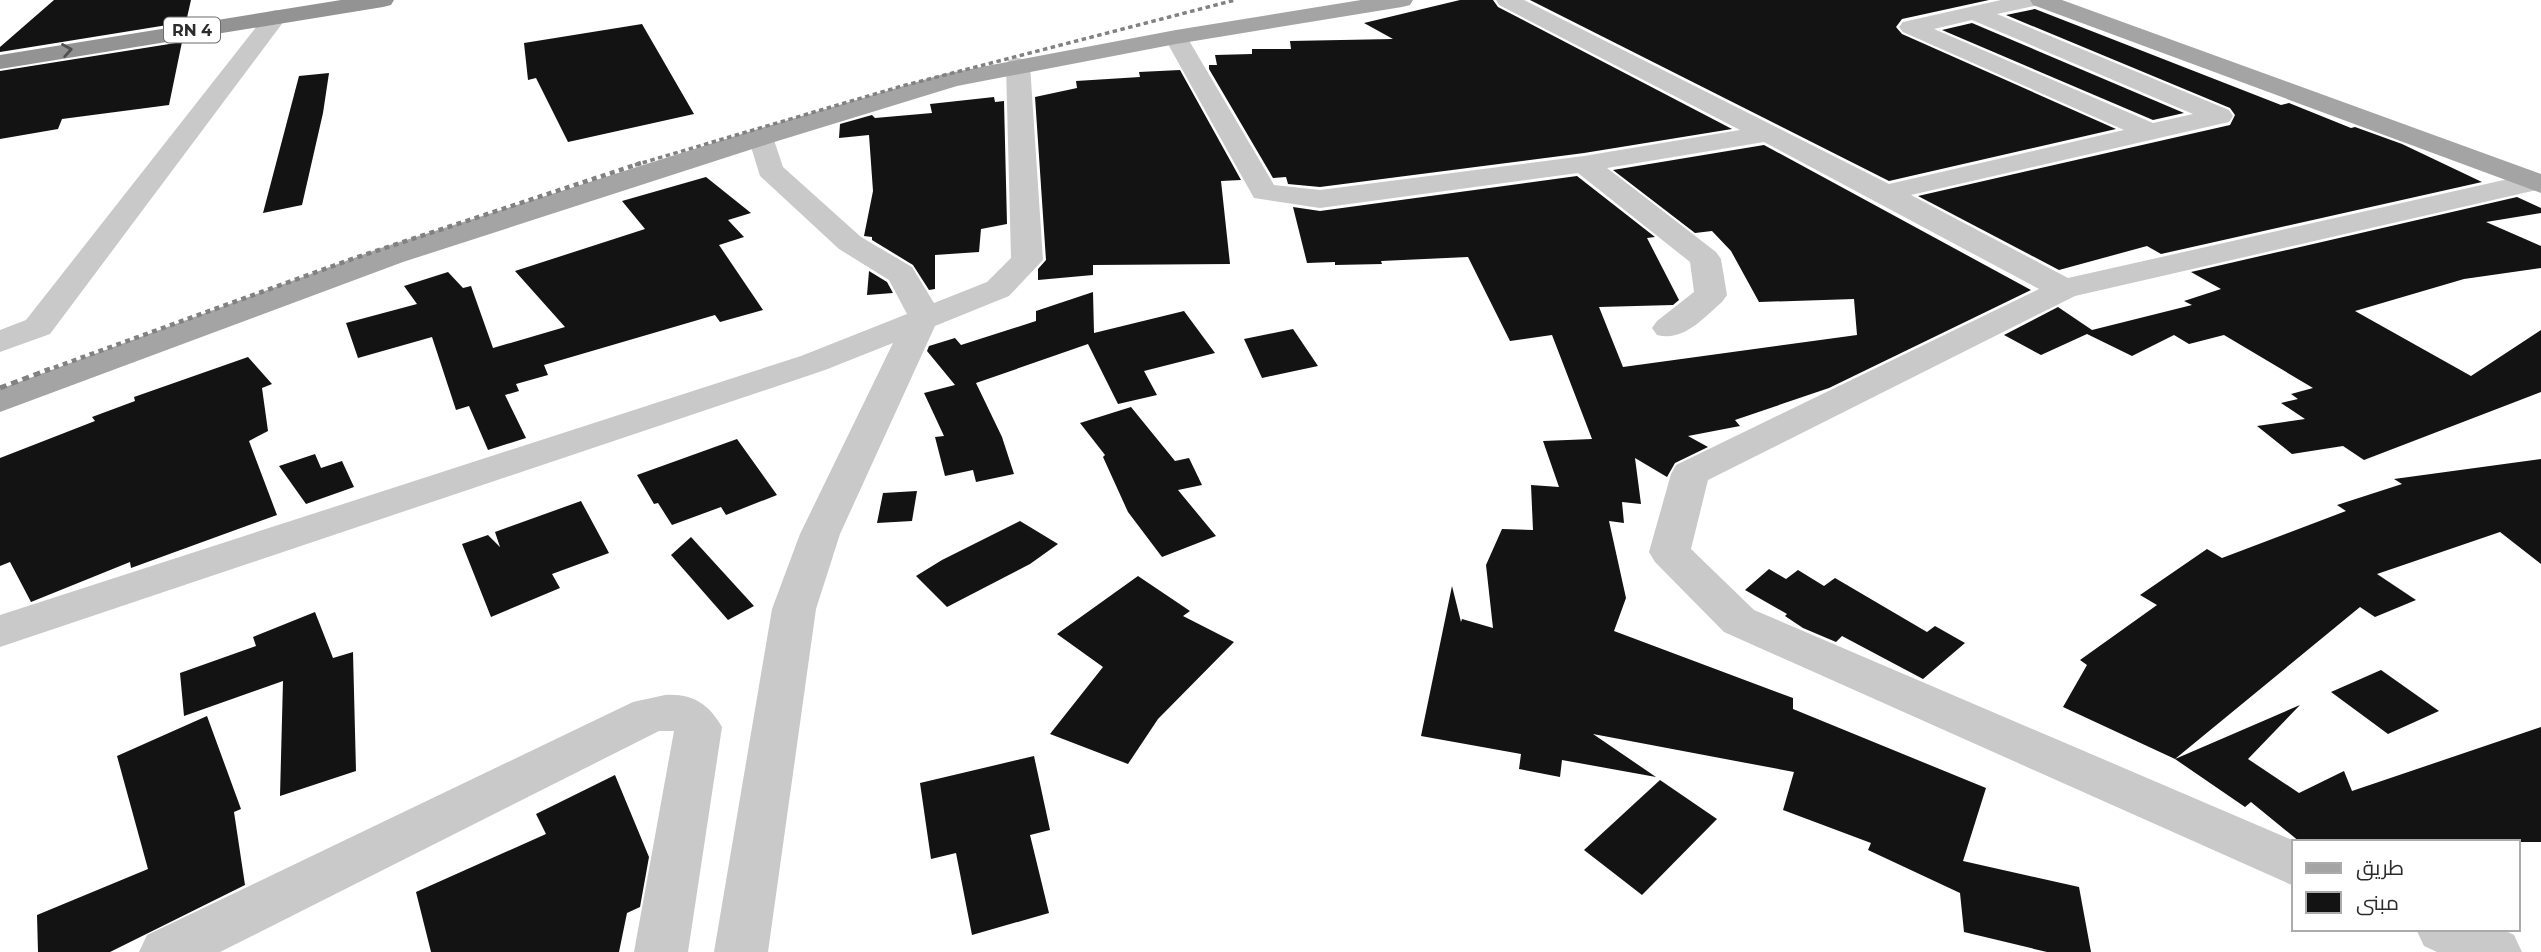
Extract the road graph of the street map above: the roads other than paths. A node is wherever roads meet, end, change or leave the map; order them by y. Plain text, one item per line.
1 (383, 0) edge
2 (1402, 0) edge
3 (1507, 0) edge
4 (2031, 0) edge
5 (2041, 0) edge
6 (273, 8) edge
7 (1974, 13) junction
8 (1176, 37) junction
9 (0, 41) edge
10 (0, 62) edge
11 (1018, 65) junction
12 (2150, 132) junction
13 (1768, 133) junction
14 (761, 137) junction
15 (1584, 164) junction
16 (2538, 183) edge
17 (1885, 193) junction
18 (2064, 289) junction
19 (920, 320) junction
20 (1669, 328) dead end
21 (0, 342) edge
22 (0, 401) edge
23 (0, 631) edge
24 (2292, 863) edge
25 (2448, 931) edge
26 (166, 952) edge
27 (661, 952) edge
28 (741, 952) edge
29 (2495, 952) edge

1 - 6 highway, RN 4
2 - 8 main road
3 - 13 street
4 - 7 street
5 - 16 main road
6 - 9 highway, RN 4
10 -> 6 highway, RN 4
6 - 21 street
7 - 12 street
7 - 12 street
8 - 11 main road
8 - 15 street
11 - 14 main road
11 - 19 street
12 - 17 street
13 - 15 street
13 - 17 street
14 - 19 street
14 - 22 main road
15 - 20 street
16 - 18 street
17 - 18 street
18 - 24 street
19 - 23 street
19 - 28 street
25 - 29 street
26 - 27 street

